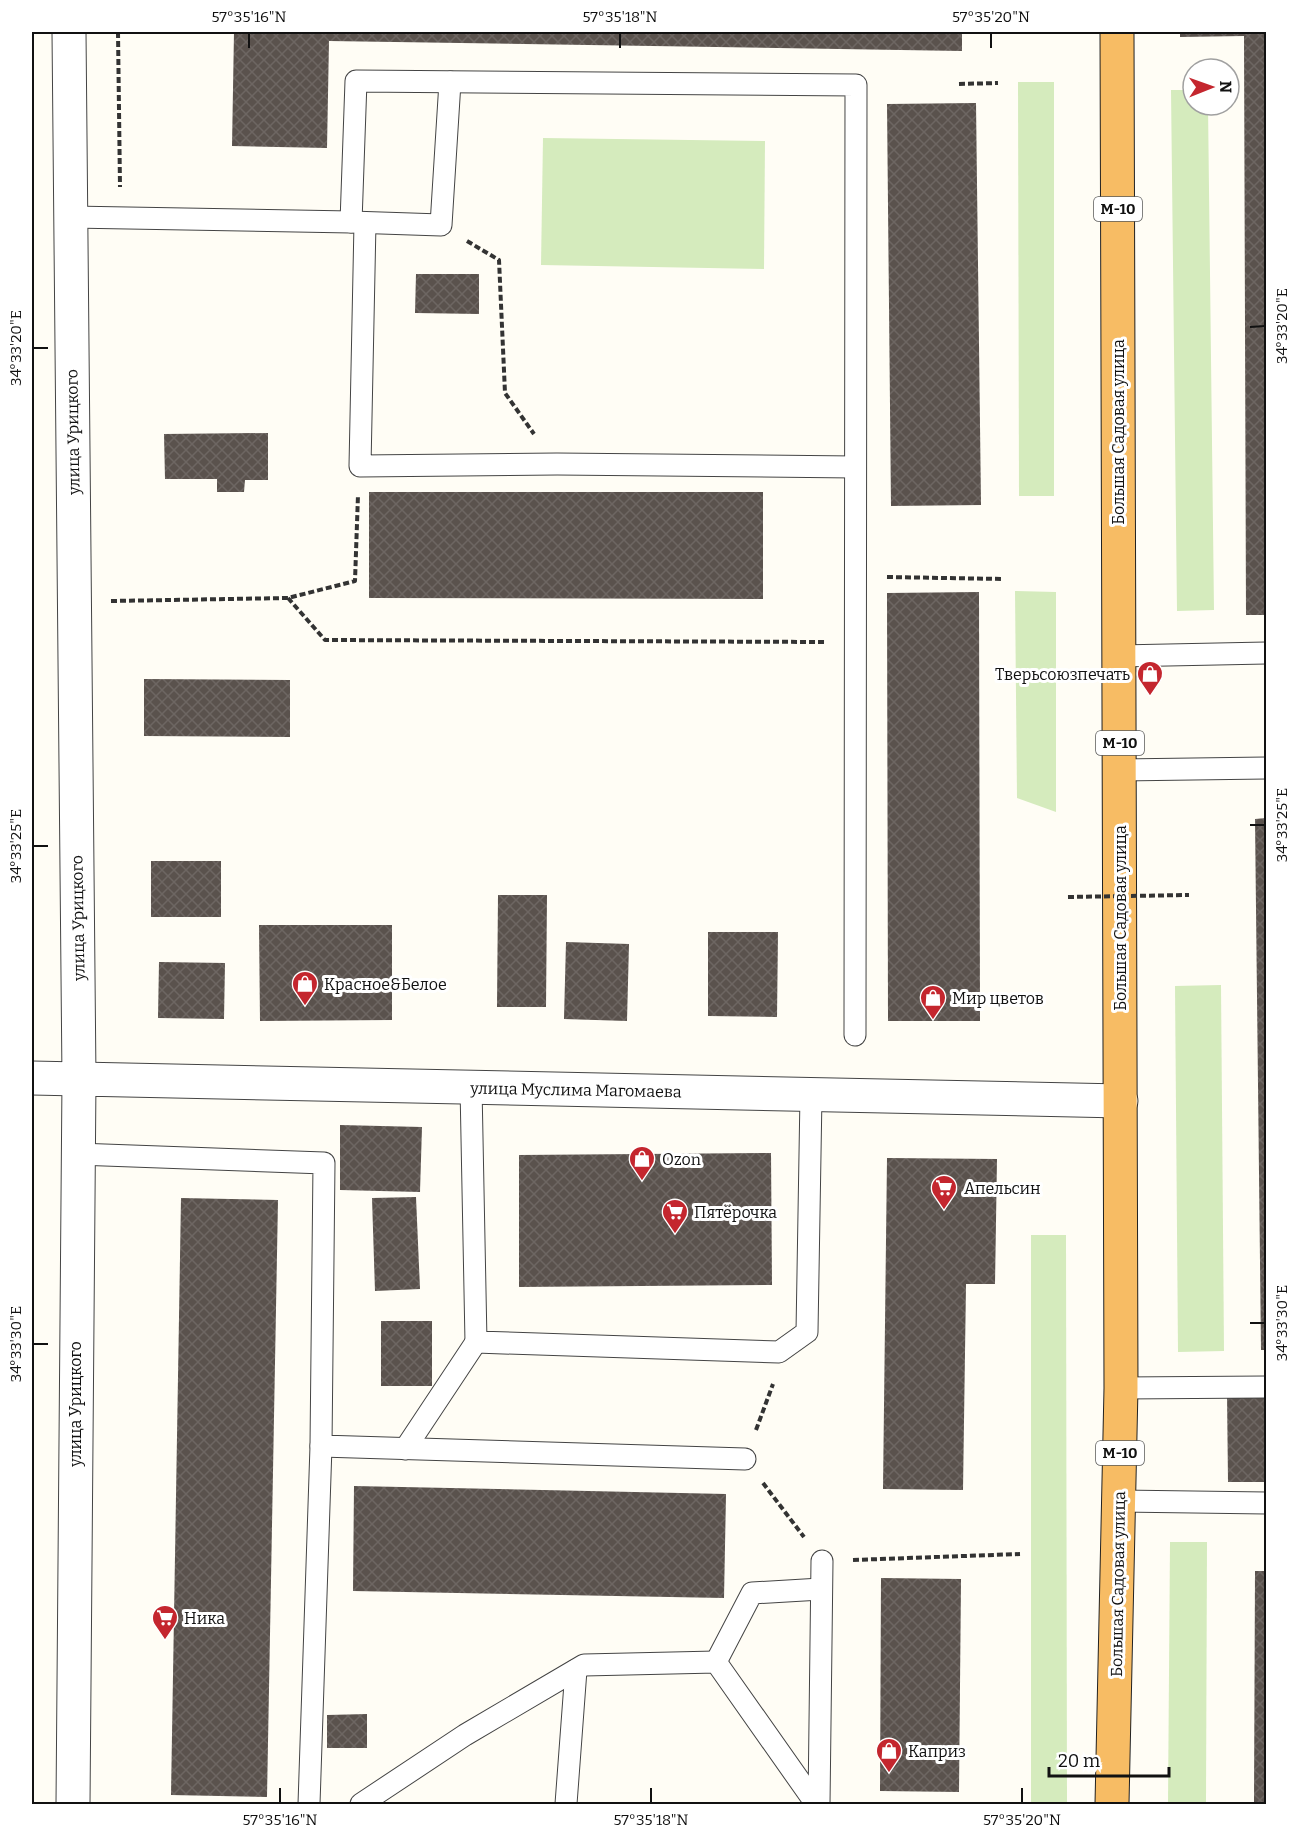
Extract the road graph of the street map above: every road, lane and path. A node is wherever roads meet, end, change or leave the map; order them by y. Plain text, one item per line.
1 (69, 32) edge
2 (118, 32) edge
3 (1117, 32) edge
4 (450, 82) junction
5 (998, 83) dead end
6 (959, 84) dead end
7 (71, 217) junction
8 (121, 218) junction
9 (358, 223) junction
10 (441, 225) junction
11 (557, 464) junction
12 (360, 466) junction
13 (855, 467) junction
14 (856, 577) junction
15 (1004, 579) dead end
16 (288, 598) junction
17 (75, 601) junction
18 (856, 642) junction
19 (1266, 653) edge
20 (1119, 656) junction
21 (1266, 768) edge
22 (1120, 770) junction
23 (1189, 895) dead end
24 (1068, 897) dead end
25 (855, 1035) dead end
26 (32, 1078) edge
27 (79, 1079) junction
28 (471, 1087) junction
29 (811, 1095) junction
30 (1121, 1101) junction
31 (77, 1154) junction
32 (476, 1342) junction
33 (778, 1352) junction
34 (1266, 1387) edge
35 (1121, 1388) junction
36 (321, 1446) junction
37 (405, 1449) junction
38 (745, 1459) junction
39 (1120, 1501) junction
40 (1266, 1503) edge
41 (1020, 1554) dead end
42 (822, 1561) junction
43 (821, 1589) junction
44 (716, 1662) junction
45 (576, 1670) junction
46 (73, 1804) edge
47 (309, 1804) edge
48 (361, 1804) edge
49 (566, 1804) edge
50 (817, 1804) edge
51 (1112, 1804) edge

1 - 7 street, улица Урицкого
2 - 8 path
3 - 20 highway, Большая Садовая улица / М-10
4 - 9 lane
4 - 10 lane
4 - 13 lane
5 - 6 path
7 - 8 lane
7 - 17 street, улица Урицкого
8 - 9 lane
9 - 10 lane
9 - 12 lane
10 - 11 path
11 - 12 lane
11 - 13 lane
12 - 16 path
13 - 14 lane
14 - 15 path
14 - 18 lane
16 - 17 path
16 - 18 path
17 - 27 street, улица Урицкого
18 - 25 lane
19 - 20 lane
20 - 22 highway, Большая Садовая улица / М-10
21 - 22 lane
22 - 30 highway, Большая Садовая улица / М-10
23 - 24 path, bridge
26 - 27 street, улица Муслима Магомаева
27 - 28 street, улица Муслима Магомаева
27 - 31 street, улица Урицкого
28 - 29 street, улица Муслима Магомаева
28 - 32 lane
29 - 30 street, улица Муслима Магомаева
29 - 33 lane
30 - 35 highway, Большая Садовая улица / М-10
31 - 36 lane
31 - 46 street, улица Урицкого
32 - 33 lane
32 - 37 lane
33 - 38 path
34 - 35 lane
35 - 39 highway, Большая Садовая улица / М-10
36 - 37 lane
36 - 47 lane
37 - 38 lane
38 - 42 path
39 - 40 lane
39 - 51 highway, Большая Садовая улица / М-10
41 - 42 path
42 - 43 lane
43 - 44 lane
43 - 50 lane
44 - 45 lane
44 - 50 lane
45 - 48 lane
45 - 49 lane

